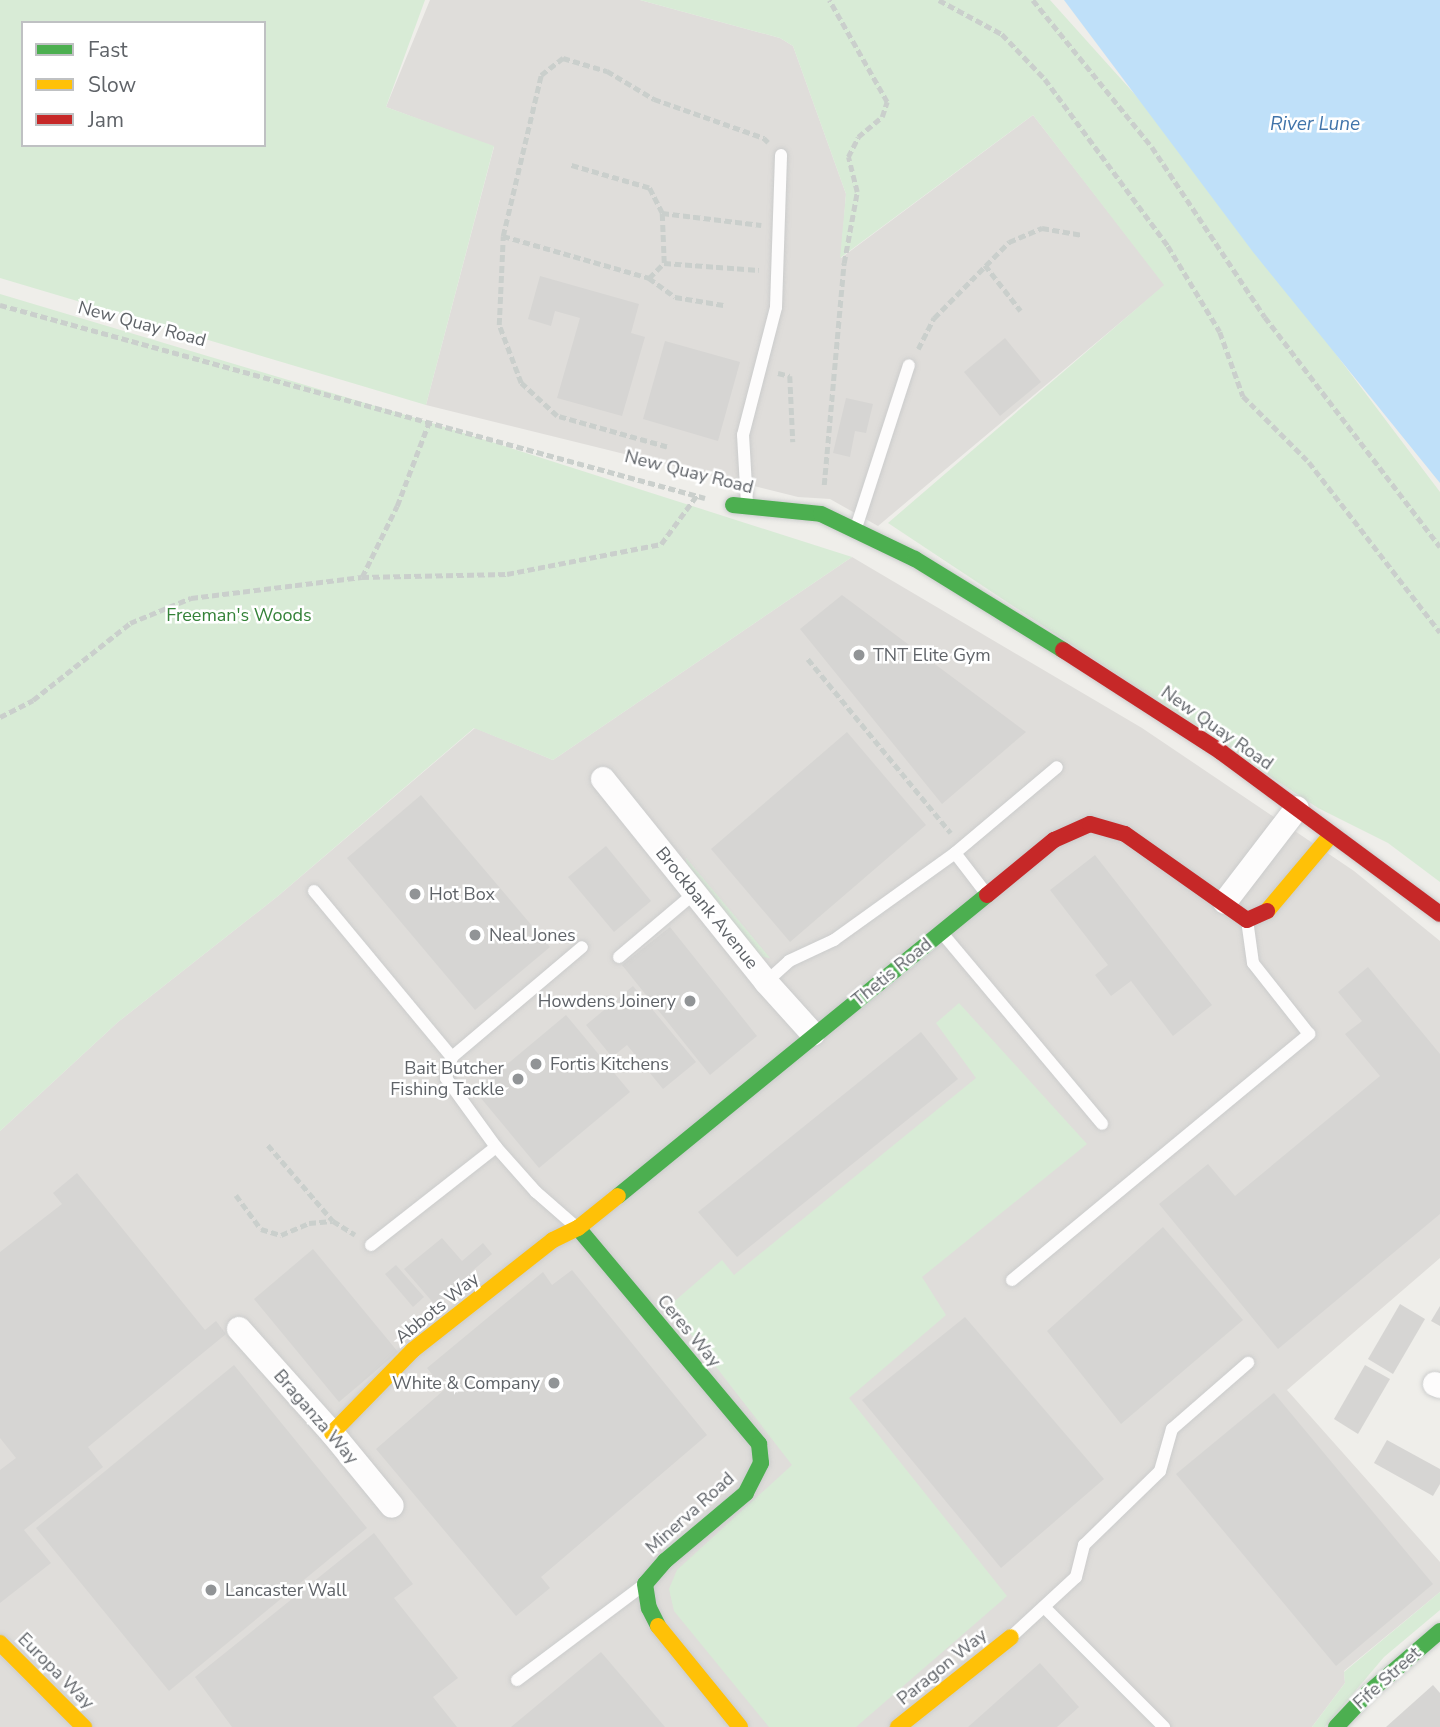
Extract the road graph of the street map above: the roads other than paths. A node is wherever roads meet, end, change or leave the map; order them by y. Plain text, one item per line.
1 (781, 155) road end
2 (909, 365) road end
3 (740, 507) joint
4 (855, 530) junction
5 (1057, 767) dead end
6 (603, 779) dead end
7 (1297, 808) junction
8 (1331, 835) junction
9 (959, 850) junction
10 (314, 891) dead end
11 (696, 892) junction
12 (987, 895) junction
13 (1225, 902) junction
14 (1440, 914) edge
15 (1247, 920) junction
16 (941, 933) junction
17 (582, 947) dead end
18 (619, 957) dead end
19 (766, 982) junction
20 (813, 1034) junction
21 (452, 1057) junction
22 (1102, 1124) dead end
23 (496, 1147) junction
24 (578, 1228) junction
25 (371, 1245) road end
26 (1012, 1280) dead end
27 (239, 1329) dead end
28 (1248, 1363) dead end
29 (332, 1433) junction
30 (761, 1462) joint
31 (391, 1506) dead end
32 (645, 1584) junction
33 (1044, 1607) junction
34 (1440, 1631) edge
35 (1011, 1637) joint
36 (0, 1643) edge
37 (517, 1680) dead end
38 (84, 1727) edge
39 (740, 1727) edge
40 (898, 1727) edge
41 (1164, 1727) edge
42 (1336, 1727) edge

1 - 3 lane
2 - 4 lane
3 - 4 street, New Quay Road
4 - 7 street, New Quay Road
5 - 9 lane
6 - 11 street, Brockbank Avenue
7 - 8 street, New Quay Road
7 - 13 street
8 - 14 street, New Quay Road
8 - 15 street
9 - 12 lane
9 - 19 lane
10 - 21 lane
11 - 18 lane
11 - 19 street, Brockbank Avenue
12 - 13 street, Thetis Road
12 - 16 street, Thetis Road
13 - 15 street, Thetis Road
15 - 26 lane
16 - 20 street, Thetis Road
16 - 22 lane
17 - 21 lane
19 - 20 street, Brockbank Avenue
20 - 24 street, Thetis Road
21 - 23 lane
23 - 24 lane
23 - 25 lane
24 - 29 street, Abbots Way
24 - 30 street, Ceres Way
27 - 29 street, Braganza Way
28 - 33 lane
29 - 31 street, Braganza Way
30 - 32 street, Minerva Road
32 - 37 lane
32 - 39 street
33 - 35 lane
33 - 41 lane
34 - 42 street, Fife Street
35 - 40 street, Paragon Way
36 - 38 street, Europa Way

